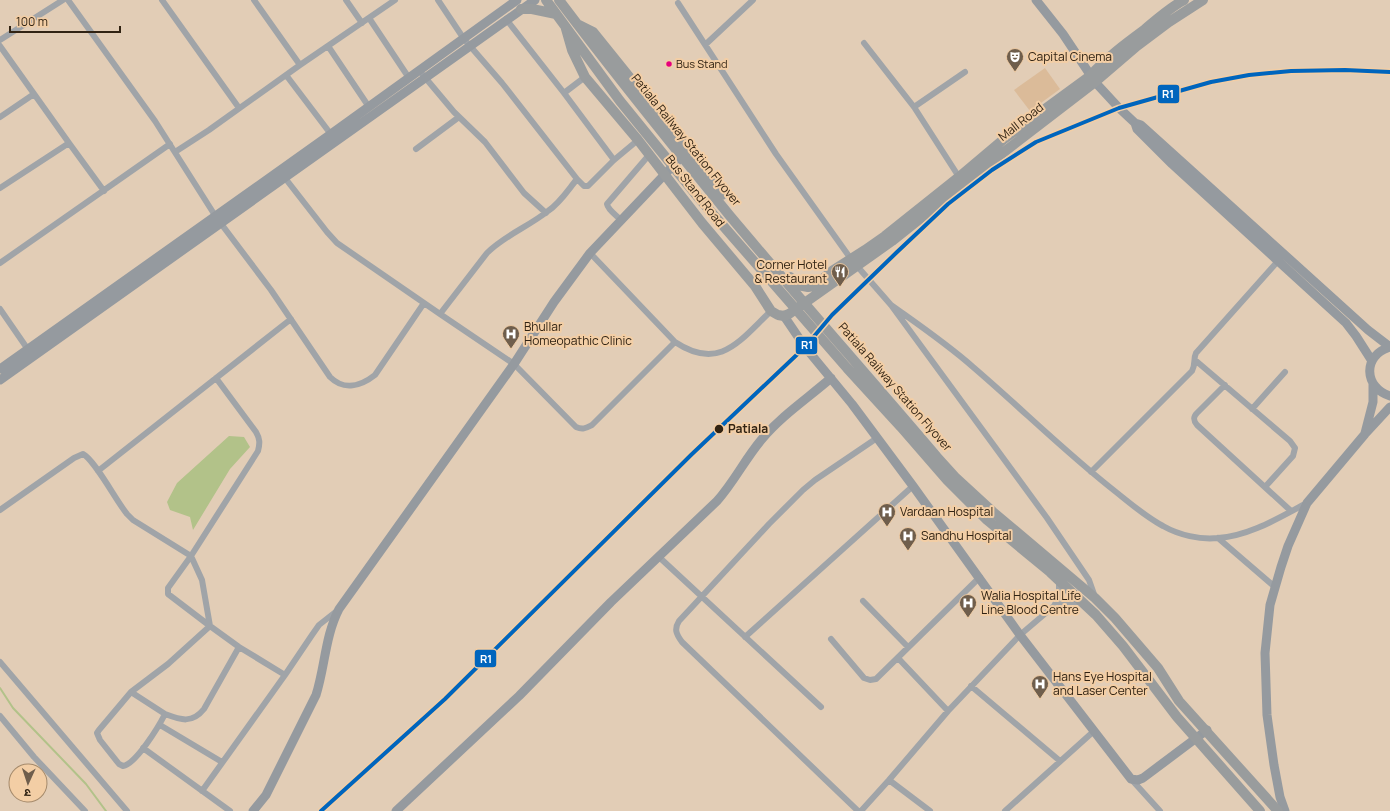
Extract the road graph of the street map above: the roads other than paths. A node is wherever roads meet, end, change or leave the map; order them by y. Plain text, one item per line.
1 (63, 0) edge
2 (68, 0) edge
3 (162, 0) edge
4 (254, 0) edge
5 (346, 0) edge
6 (395, 0) edge
7 (438, 0) edge
8 (535, 0) edge
9 (546, 0) edge
10 (559, 0) edge
11 (568, 0) edge
12 (753, 0) edge
13 (1036, 0) edge
14 (1184, 0) edge
15 (1202, 0) edge
16 (679, 1) edge
17 (517, 2) edge
18 (556, 14) junction
19 (569, 14) junction
20 (369, 18) junction
21 (506, 20) junction
22 (362, 23) junction
23 (576, 23) junction
24 (565, 25) junction
25 (0, 40) edge
26 (467, 42) junction
27 (864, 43) dead end
28 (706, 44) junction
29 (0, 46) edge
30 (328, 46) junction
31 (300, 65) junction
32 (965, 72) dead end
33 (422, 74) junction
34 (286, 75) junction
35 (585, 77) junction
36 (409, 78) junction
37 (1092, 79) junction
38 (564, 93) junction
39 (34, 94) junction
40 (370, 106) junction
41 (914, 107) junction
42 (239, 108) junction
43 (0, 117) edge
44 (459, 117) junction
45 (1135, 123) junction
46 (334, 138) junction
47 (638, 140) junction
48 (69, 143) junction
49 (170, 144) junction
50 (416, 149) dead end
51 (688, 150) junction
52 (175, 152) junction
53 (649, 154) junction
54 (614, 160) junction
55 (664, 173) junction
56 (960, 177) junction
57 (285, 178) junction
58 (577, 179) junction
59 (0, 188) edge
60 (104, 191) junction
61 (546, 213) junction
62 (218, 220) junction
63 (621, 220) junction
64 (865, 250) joint
65 (590, 253) junction
66 (1278, 261) junction
67 (0, 263) edge
68 (854, 263) junction
69 (424, 303) junction
70 (891, 306) junction
71 (0, 309) edge
72 (771, 311) junction
73 (440, 314) junction
74 (784, 316) junction
75 (291, 319) junction
76 (675, 342) junction
77 (1390, 347) edge
78 (30, 353) junction
79 (1195, 360) junction
80 (1372, 361) junction
81 (514, 364) junction
82 (0, 369) edge
83 (1285, 372) dead end
84 (216, 378) junction
85 (831, 378) junction
86 (0, 380) edge
87 (1373, 384) junction
88 (1225, 385) junction
89 (1390, 396) edge
90 (1390, 407) edge
91 (1252, 409) junction
92 (1365, 434) junction
93 (877, 438) junction
94 (98, 471) junction
95 (1091, 472) junction
96 (913, 486) junction
97 (1266, 487) junction
98 (1308, 503) junction
99 (0, 510) edge
100 (1291, 511) junction
101 (1218, 538) junction
102 (191, 556) junction
103 (659, 557) junction
104 (1054, 570) junction
105 (980, 577) junction
106 (1059, 580) junction
107 (1275, 587) junction
108 (702, 597) junction
109 (1095, 598) junction
110 (863, 601) dead end
111 (1084, 603) junction
112 (1054, 606) junction
113 (339, 609) junction
114 (210, 626) junction
115 (1020, 635) junction
116 (745, 636) junction
117 (830, 639) dead end
118 (239, 647) junction
119 (908, 647) junction
120 (898, 658) junction
121 (0, 662) edge
122 (285, 675) junction
123 (971, 686) junction
124 (131, 692) junction
125 (820, 707) dead end
126 (948, 711) junction
127 (165, 714) junction
128 (0, 716) edge
129 (160, 725) junction
130 (1207, 730) junction
131 (1094, 731) junction
132 (1195, 738) junction
133 (143, 748) junction
134 (1060, 761) junction
135 (222, 762) junction
136 (1131, 779) junction
137 (889, 780) junction
138 (202, 791) junction
139 (1009, 810) edge
140 (85, 811) edge
141 (127, 811) edge
142 (230, 811) edge
143 (253, 811) edge
144 (396, 811) edge
145 (859, 811) edge
146 (930, 811) edge
147 (1160, 811) edge
148 (1260, 811) edge
149 (1278, 811) edge
150 (1285, 811) edge

1 - 25 street
2 - 49 street
3 - 42 street
4 - 31 street
5 - 22 street
6 - 20 street
7 - 26 street
8 - 17 street
9 - 18 main road, Bus Stand Road
10 - 19 main road, Bus Stand Road
11 - 19 main road
12 - 28 street
13 - 37 street
14 - 37 main road, Mall Road
15 - 37 main road, Mall Road
16 - 28 street
17 - 18 main road
17 - 21 street
17 - 26 street
18 - 24 main road, Bus Stand Road
19 - 23 main road, Bus Stand Road
20 - 22 street
20 - 36 street
21 - 26 street
21 - 38 street
22 - 30 street
23 - 51 main road, Bus Stand Road
23 - 104 main road, Patiala Railway Station Flyover
24 - 35 main road, Bus Stand Road
24 - 104 main road, Patiala Railway Station Flyover
26 - 33 street
26 - 58 street
27 - 41 street
28 - 68 street
29 - 39 street
30 - 31 street
30 - 40 street
31 - 34 street
32 - 41 street
33 - 36 street
33 - 44 street
33 - 46 street
34 - 42 street
34 - 46 street
35 - 38 street
35 - 47 main road, Bus Stand Road
36 - 40 street
37 - 45 street
37 - 56 main road, Mall Road
37 - 68 main road, Mall Road
38 - 54 street
39 - 43 street
39 - 48 street
40 - 46 street
41 - 56 street
42 - 52 street
44 - 50 street
44 - 61 street
45 - 66 street
45 - 77 street
46 - 57 street
46 - 62 street
47 - 53 main road, Bus Stand Road
47 - 54 street
48 - 59 street
48 - 60 street
49 - 52 street
49 - 60 street
51 - 55 street
51 - 68 main road, Bus Stand Road
52 - 62 street
53 - 55 main road, Bus Stand Road
53 - 63 street
54 - 58 street
55 - 63 street
55 - 72 main road, Bus Stand Road
56 - 64 main road, Mall Road
57 - 62 street
57 - 69 street
58 - 61 street
60 - 67 street
61 - 73 street
62 - 75 street
62 - 78 street
63 - 65 street
64 - 68 main road, Bus Stand Road
65 - 76 street
65 - 81 street
66 - 79 street
66 - 80 street
68 - 70 street
68 - 74 main road, Bus Stand Road
69 - 73 street
69 - 75 street
70 - 95 street
70 - 109 street
71 - 78 street
72 - 74 main road
72 - 76 street
73 - 81 street
74 - 85 street
75 - 84 street
76 - 81 street
77 - 80 street
78 - 82 street
78 - 86 street
79 - 88 street
79 - 95 street
80 - 87 street
81 - 113 street
83 - 91 street
84 - 94 street
84 - 102 street
85 - 93 street
85 - 103 street
87 - 89 street
87 - 92 street
88 - 91 street
88 - 97 street
90 - 92 street
91 - 97 street
92 - 98 street
93 - 96 street
93 - 108 street
94 - 99 street
94 - 102 street
95 - 101 street
96 - 105 street
96 - 116 street
97 - 100 street
98 - 100 street
98 - 107 street
100 - 101 street
101 - 107 street
102 - 114 street
102 - 114 street
103 - 108 street
103 - 144 street
104 - 106 main road, Patiala Railway Station Flyover
104 - 109 main road, Patiala Railway Station Flyover
105 - 115 street
105 - 119 street
106 - 111 main road, Patiala Railway Station Flyover
106 - 112 street
107 - 150 street
108 - 116 street
108 - 145 street
109 - 130 main road, Patiala Railway Station Flyover
110 - 119 street
111 - 112 street
111 - 132 main road, Patiala Railway Station Flyover
112 - 115 street
113 - 122 street
113 - 143 street
114 - 118 street
114 - 124 street
115 - 123 street
115 - 131 street
116 - 125 street
117 - 120 street
118 - 122 street
118 - 127 street
119 - 120 street
120 - 126 street
121 - 141 street
122 - 135 street
123 - 126 street
123 - 134 street
124 - 127 street
124 - 133 street
126 - 137 street
127 - 129 street
128 - 140 street
129 - 133 street
129 - 135 street
130 - 132 street
130 - 149 main road, Patiala Railway Station Flyover
131 - 134 street
131 - 136 street
132 - 136 street
132 - 148 main road, Patiala Railway Station Flyover
133 - 138 street
134 - 139 street
135 - 138 street
136 - 147 street
137 - 145 street
137 - 146 street
138 - 142 street

